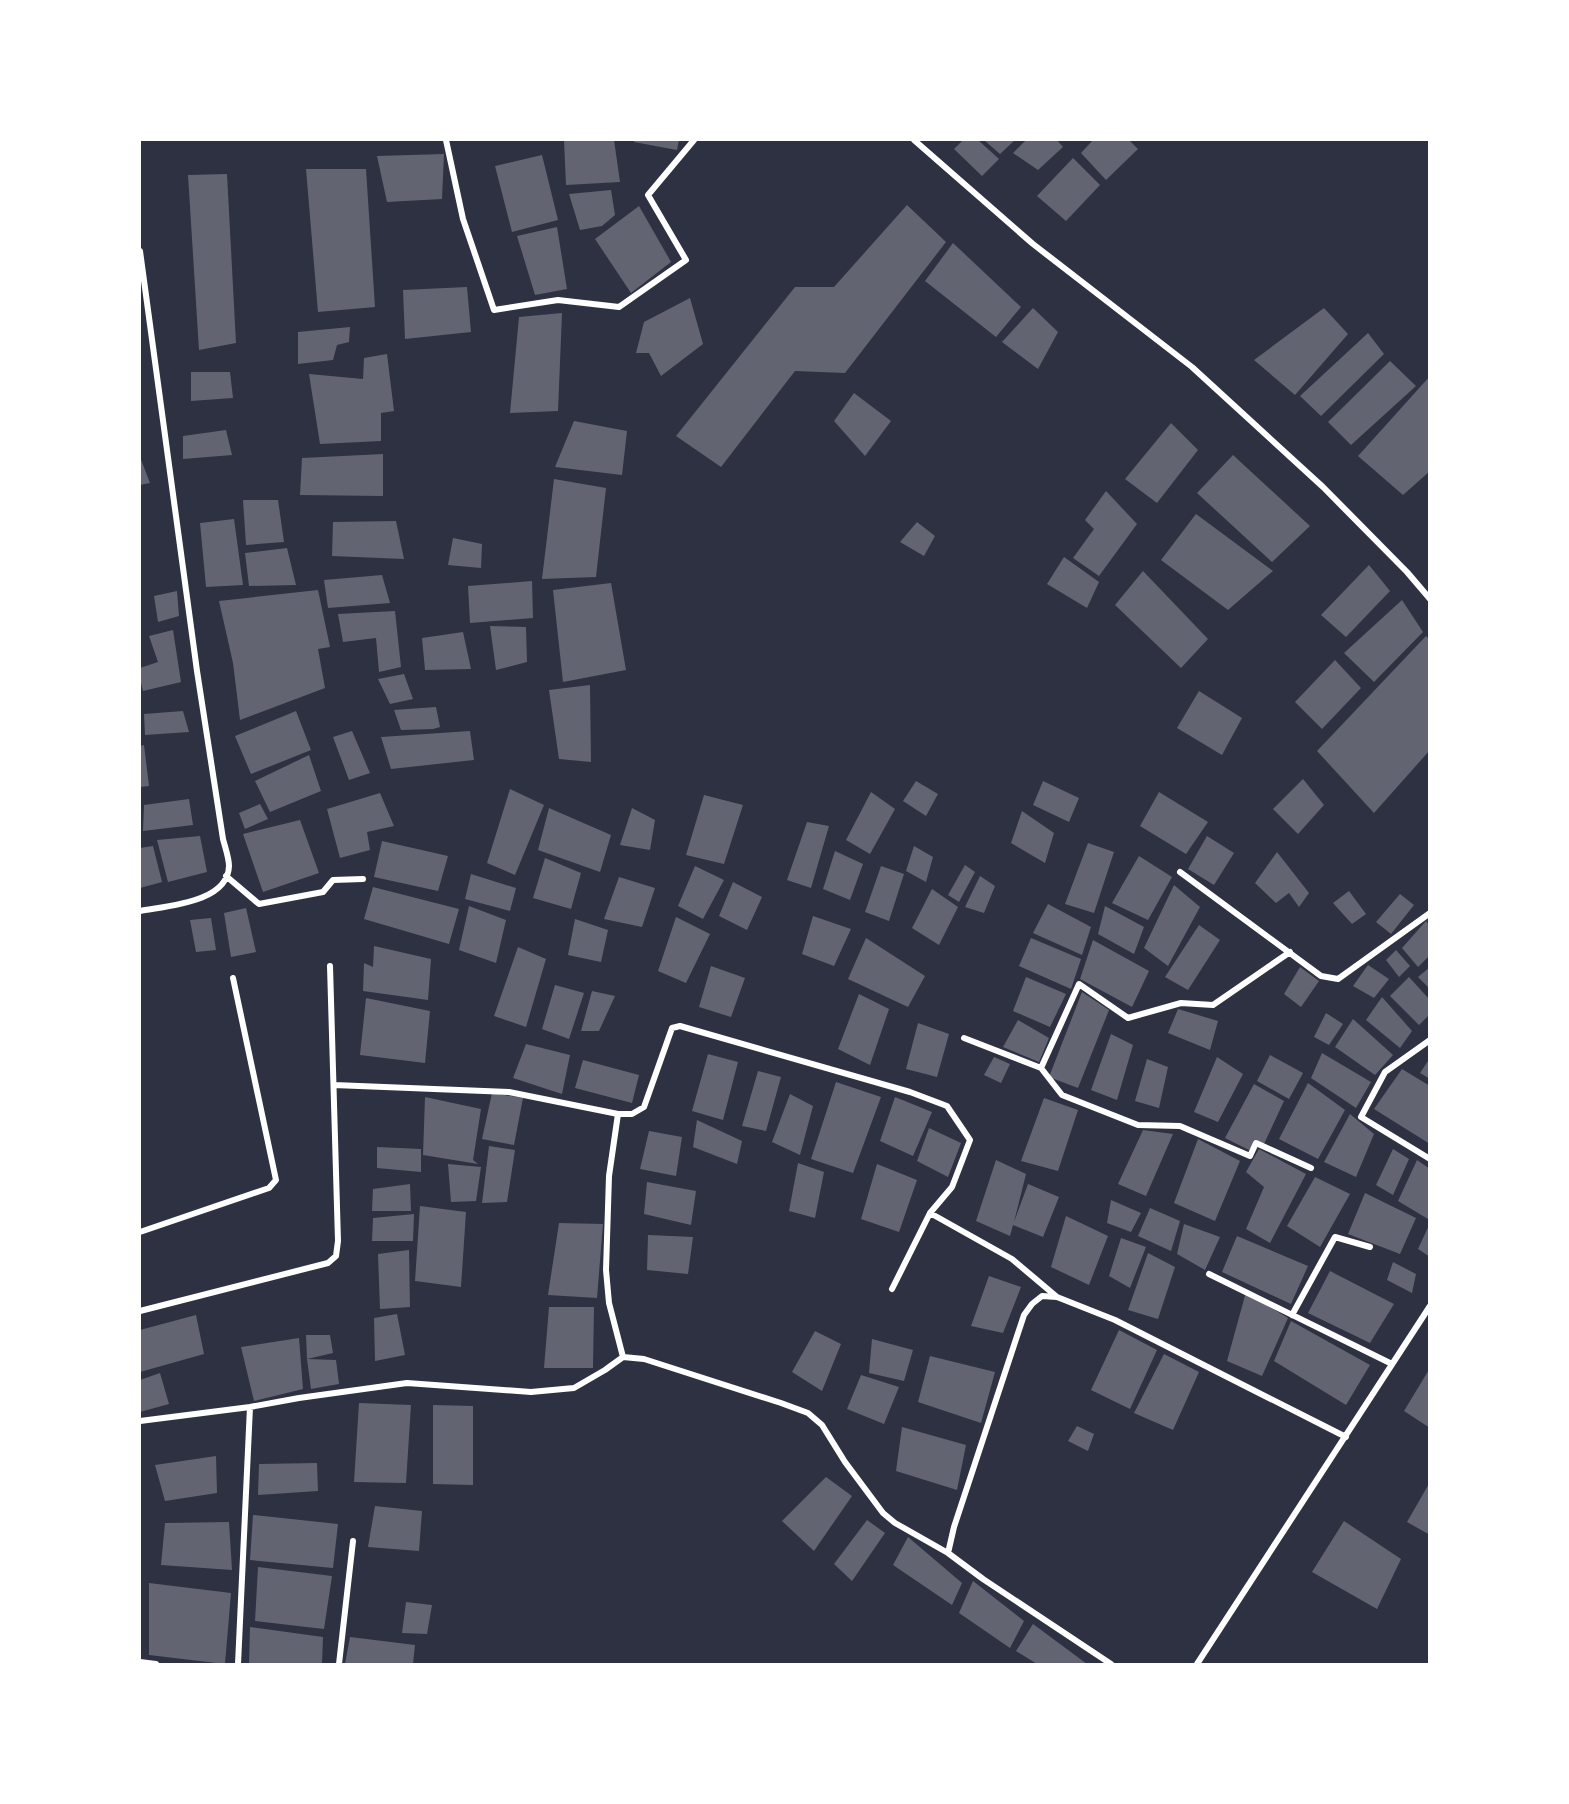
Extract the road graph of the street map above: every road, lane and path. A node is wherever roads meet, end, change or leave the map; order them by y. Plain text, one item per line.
1 (446, 140) edge
2 (694, 140) edge
3 (914, 140) edge
4 (140, 251) edge
5 (1430, 598) edge
6 (1180, 872) dead end
7 (226, 876) junction
8 (363, 879) dead end
9 (140, 911) edge
10 (1430, 914) edge
11 (1290, 952) junction
12 (330, 966) dead end
13 (233, 978) dead end
14 (964, 1038) dead end
15 (1430, 1040) edge
16 (1041, 1068) junction
17 (334, 1085) junction
18 (618, 1114) junction
19 (1430, 1159) edge
20 (1311, 1168) dead end
21 (930, 1214) junction
22 (140, 1232) edge
23 (1370, 1246) dead end
24 (1209, 1274) dead end
25 (892, 1289) dead end
26 (1057, 1298) junction
27 (1430, 1306) edge
28 (140, 1311) edge
29 (1292, 1315) junction
30 (623, 1357) junction
31 (1392, 1364) junction
32 (250, 1407) junction
33 (140, 1421) edge
34 (1346, 1437) junction
35 (353, 1541) dead end
36 (948, 1553) junction
37 (140, 1662) edge
38 (156, 1665) edge
39 (238, 1665) edge
40 (339, 1665) edge
41 (1111, 1665) edge
42 (1197, 1665) edge

1 - 2 street
3 - 5 street
4 - 7 street
6 - 11 street
7 - 8 street
7 - 9 street
10 - 11 street
11 - 16 street
12 - 17 street
13 - 22 street
14 - 16 street
15 - 19 street
16 - 20 street
17 - 18 street
17 - 28 street
18 - 21 street
18 - 30 street
21 - 25 street
21 - 26 street
23 - 29 street
24 - 29 street
26 - 34 street
26 - 36 street
27 - 31 street
29 - 31 street
30 - 32 street
30 - 36 street
31 - 34 street
32 - 33 street
32 - 39 street
34 - 42 street
35 - 40 street
36 - 41 street
37 - 38 street

